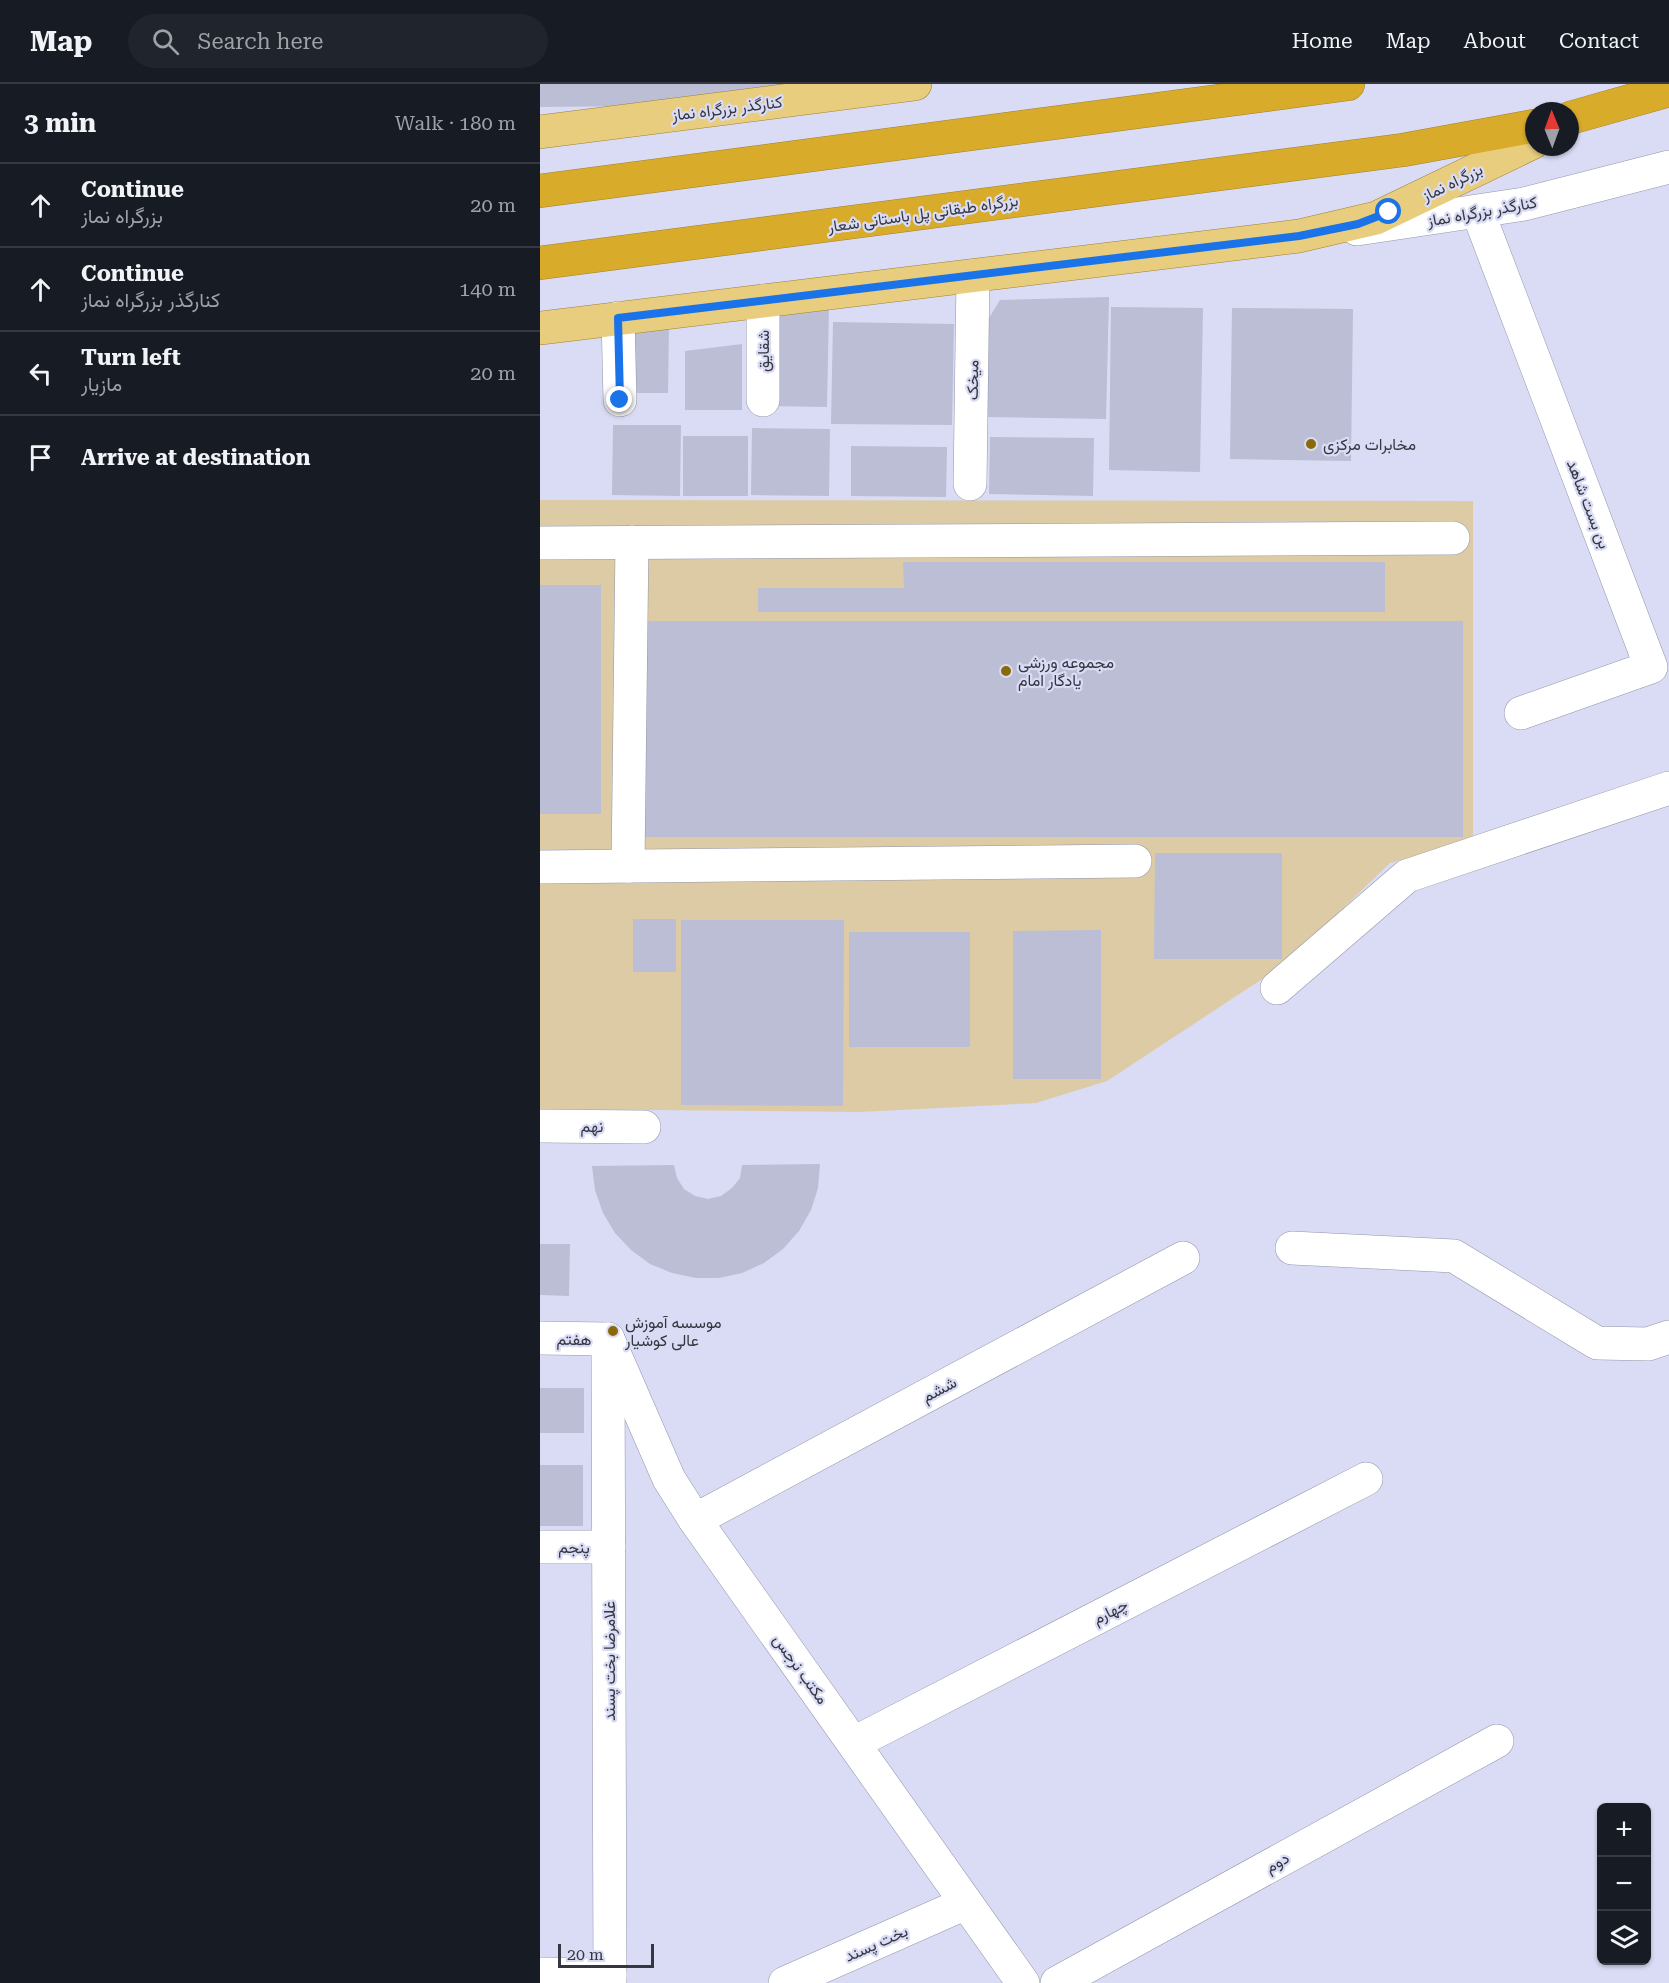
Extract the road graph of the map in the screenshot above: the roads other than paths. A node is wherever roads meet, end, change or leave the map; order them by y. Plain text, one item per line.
1 (915, 84) edge
2 (1348, 84) edge
3 (1663, 95) edge
4 (1579, 118) edge
5 (1525, 128) edge
6 (540, 132) edge
7 (1525, 146) edge
8 (1307, 162) joint
9 (1669, 167) edge
10 (540, 190) edge
11 (1478, 212) junction
12 (1299, 236) junction
13 (540, 264) edge
14 (973, 276) junction
15 (763, 301) junction
16 (618, 318) junction
17 (540, 328) edge
18 (620, 400) dead end
19 (763, 400) dead end
20 (970, 484) dead end
21 (1453, 538) dead end
22 (632, 542) junction
23 (540, 543) edge
24 (1521, 713) dead end
25 (1669, 788) edge
26 (1135, 861) dead end
27 (628, 866) junction
28 (540, 867) edge
29 (1277, 988) dead end
30 (540, 1126) edge
31 (644, 1127) dead end
32 (1292, 1248) dead end
33 (1183, 1258) dead end
34 (1669, 1337) edge
35 (540, 1338) edge
36 (608, 1339) junction
37 (669, 1479) junction
38 (1366, 1479) dead end
39 (609, 1484) junction
40 (695, 1520) junction
41 (540, 1547) edge
42 (609, 1547) junction
43 (1497, 1741) dead end
44 (854, 1743) junction
45 (966, 1902) junction
46 (540, 1974) edge
47 (610, 1979) edge
48 (785, 1983) edge
49 (1023, 1983) edge
50 (1057, 1983) edge

1 - 6 main road, کنارگذر بزرگراه نماز
2 - 10 highway
3 - 4 highway
5 - 8 highway, بزرگراه نماز
7 - 12 main road, بزرگراه نماز
8 - 13 highway, بزرگراه طبقاتی پل باستانی شعار
9 - 11 street, کنارگذر بزرگراه نماز
11 - 12 street, کنارگذر بزرگراه نماز
11 - 24 street, بن بست شاهد
12 - 14 main road, کنارگذر بزرگراه نماز
14 - 15 main road, کنارگذر بزرگراه نماز
14 - 20 street, میخک
15 - 16 main road, کنارگذر بزرگراه نماز
15 - 19 street, شقایق
16 - 17 main road, کنارگذر بزرگراه نماز
16 - 18 street
21 - 22 street
22 - 23 street
22 - 27 street
25 - 29 street
26 - 27 street
27 - 28 street
30 - 31 street, نهم
32 - 34 street
33 - 40 street, ششم
35 - 36 street, هفتم
36 - 37 street, مکتب نرجس
36 - 39 street, غلامرضا بخت پسند
37 - 39 street
37 - 40 street, مکتب نرجس
38 - 44 street, چهارم
39 - 42 street, غلامرضا بخت پسند
40 - 44 street, مکتب نرجس
41 - 42 street, پنجم
42 - 47 street, غلامرضا بخت پسند
43 - 50 street, دوم
44 - 45 street, مکتب نرجس
45 - 48 street, بخت پسند
45 - 49 street, مکتب نرجس
46 - 47 street

